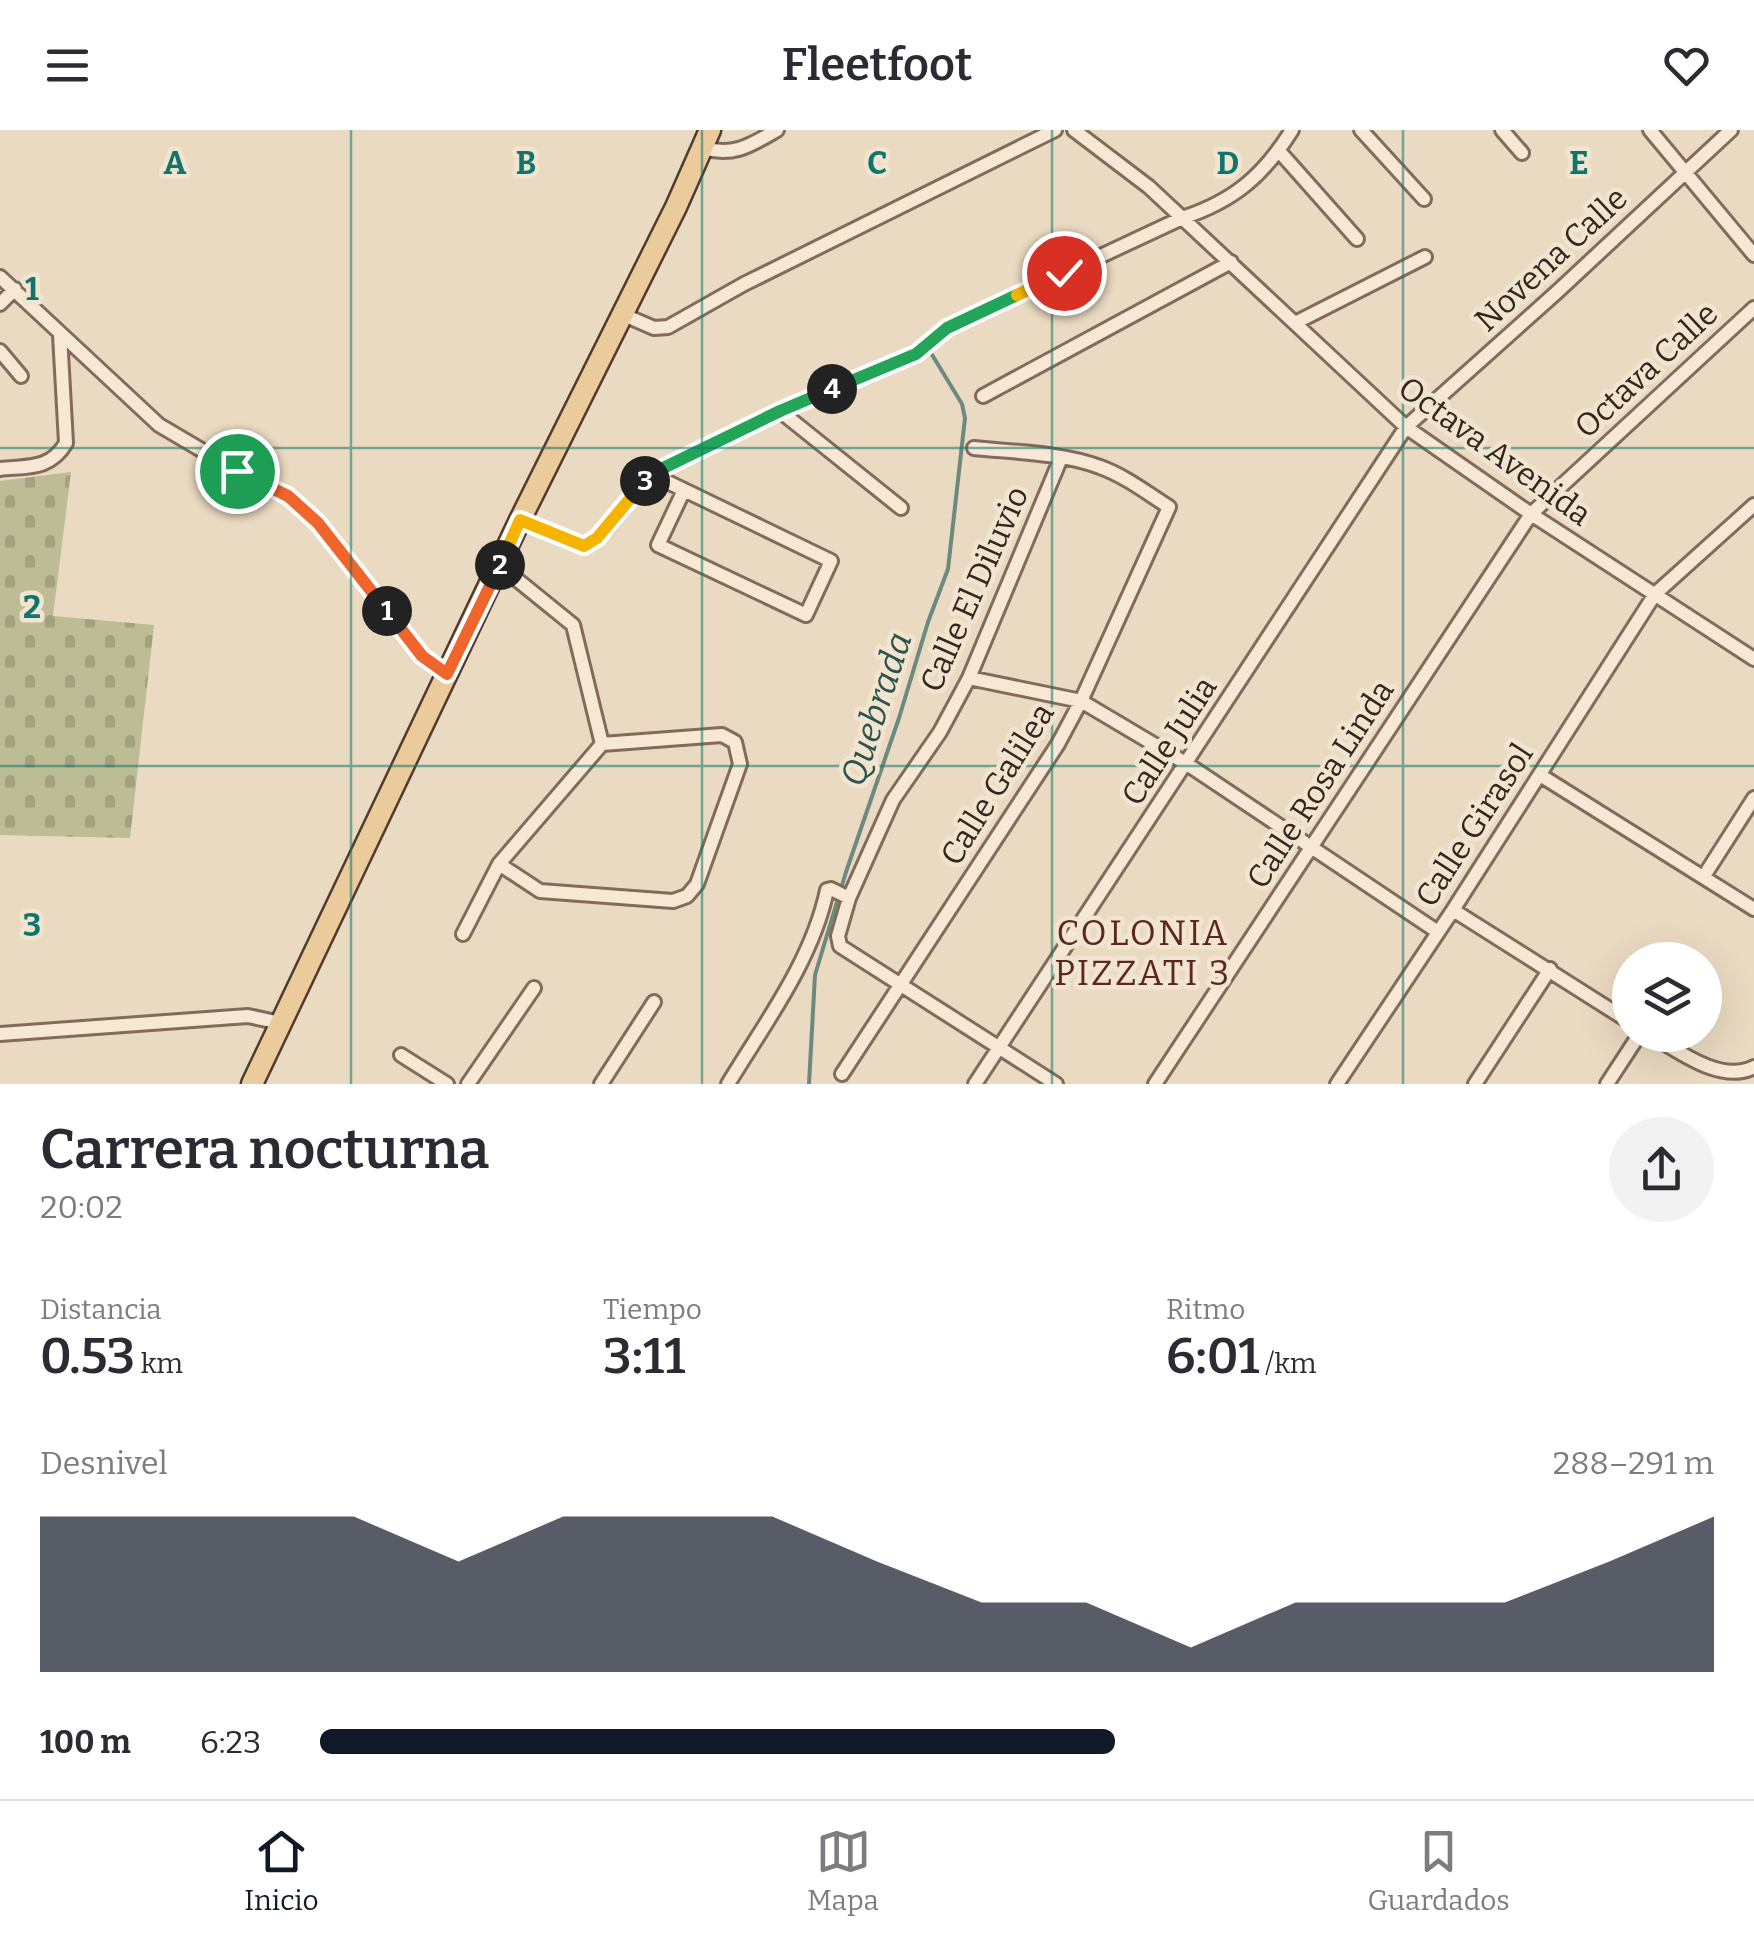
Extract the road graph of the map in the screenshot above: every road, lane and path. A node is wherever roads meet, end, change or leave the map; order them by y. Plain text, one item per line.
1 (777, 130) edge
2 (1055, 130) edge
3 (1074, 130) edge
4 (1292, 130) edge
5 (1361, 130) edge
6 (1502, 130) edge
7 (1650, 130) edge
8 (1731, 130) edge
9 (707, 139) edge
10 (1279, 151) junction
11 (1522, 153) dead end
12 (1686, 172) junction
13 (1424, 200) dead end
14 (1182, 218) junction
15 (1357, 239) dead end
16 (1754, 255) edge
17 (1425, 257) dead end
18 (1231, 262) junction
19 (0, 276) edge
20 (15, 290) junction
21 (0, 304) edge
22 (1754, 308) edge
23 (624, 316) junction
24 (1295, 323) junction
25 (60, 334) junction
26 (0, 352) edge
27 (21, 376) dead end
28 (983, 396) dead end
29 (780, 411) junction
30 (1406, 427) junction
31 (974, 448) dead end
32 (1061, 458) junction
33 (0, 469) edge
34 (651, 474) junction
35 (684, 490) junction
36 (1754, 505) edge
37 (901, 508) dead end
38 (1531, 514) junction
39 (520, 520) junction
40 (500, 565) junction
41 (1655, 594) junction
42 (1754, 659) edge
43 (447, 674) junction
44 (969, 678) junction
45 (1081, 701) junction
46 (602, 744) junction
47 (1187, 764) junction
48 (1540, 775) junction
49 (1754, 798) edge
50 (1312, 848) junction
51 (498, 864) junction
52 (1704, 876) junction
53 (841, 894) junction
54 (1754, 909) edge
55 (1453, 910) junction
56 (1438, 932) junction
57 (462, 934) dead end
58 (1550, 970) junction
59 (900, 986) junction
60 (534, 988) dead end
61 (654, 1002) dead end
62 (1612, 1010) edge
63 (281, 1023) junction
64 (0, 1034) edge
65 (998, 1048) junction
66 (1628, 1052) edge
67 (1679, 1052) edge
68 (402, 1054) dead end
69 (1749, 1071) edge
70 (842, 1074) dead end
71 (252, 1084) edge
72 (447, 1084) edge
73 (468, 1084) edge
74 (601, 1084) edge
75 (728, 1084) edge
76 (975, 1084) edge
77 (1056, 1084) edge
78 (1155, 1084) edge
79 (1337, 1084) edge
80 (1475, 1084) edge
81 (1608, 1084) edge

1 - 9 street
2 - 23 street
3 - 14 street, Octava Avenida
4 - 10 street
5 - 13 street
6 - 11 street
7 - 12 street
8 - 12 street, Novena Calle
9 - 23 main road
10 - 14 street
10 - 15 street
12 - 16 street
12 - 30 street, Novena Calle
14 - 18 street, Octava Avenida
14 - 29 street
17 - 24 street
18 - 24 street, Octava Avenida
18 - 28 street
19 - 20 street
20 - 21 street
20 - 25 street
22 - 38 street, Octava Calle
23 - 39 main road
24 - 30 street, Octava Avenida
25 - 33 street
25 - 43 street
26 - 27 street
29 - 34 street
29 - 37 street
30 - 38 street, Octava Avenida
30 - 47 street, Calle Julia
31 - 32 street
32 - 44 street, Calle El Diluvio
32 - 45 street, Calle Galilea
34 - 35 street
34 - 39 street
35 - 35 street
36 - 41 street, Calle Girasol
38 - 41 street, Octava Avenida
38 - 50 street, Calle Rosa Linda
39 - 40 main road
40 - 43 main road
40 - 46 street
41 - 42 street, Octava Avenida
41 - 48 street, Calle Girasol
43 - 63 main road
44 - 45 street
44 - 53 street, Calle El Diluvio
45 - 47 street
45 - 59 street, Calle Galilea
46 - 51 street
46 - 51 street
47 - 50 street
47 - 65 street, Calle Julia
48 - 52 street
48 - 55 street, Calle Girasol
49 - 52 street
50 - 56 street
50 - 78 street, Calle Rosa Linda
51 - 57 street
52 - 54 street
53 - 59 street, Calle El Diluvio
53 - 75 street, Calle El Diluvio
55 - 56 street, Calle Girasol
55 - 58 street
56 - 79 street, Calle Girasol
58 - 62 street
58 - 80 street
59 - 65 street
59 - 70 street, Calle Galilea
60 - 73 street
61 - 74 street
63 - 64 street
63 - 71 main road
65 - 76 street, Calle Julia
65 - 77 street
66 - 81 street
67 - 69 street
68 - 72 street

